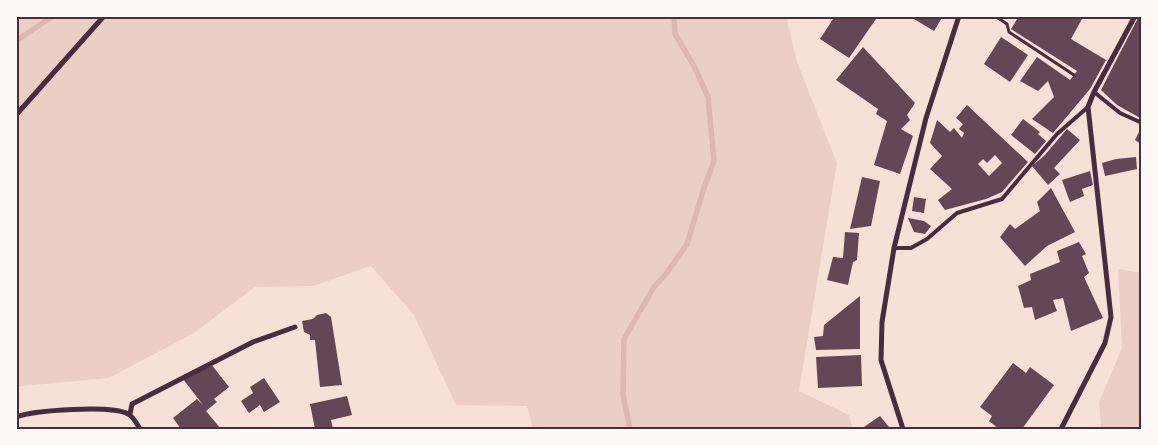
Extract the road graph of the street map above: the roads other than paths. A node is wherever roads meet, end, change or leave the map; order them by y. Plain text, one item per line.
1 (104, 16) edge
2 (959, 16) edge
3 (1135, 16) edge
4 (1092, 91) junction
5 (1088, 107) junction
6 (16, 115) edge
7 (1142, 123) edge
8 (894, 248) junction
9 (295, 327) dead end
10 (130, 414) junction
11 (16, 417) edge
12 (140, 429) edge
13 (902, 429) edge
14 (1061, 429) edge

1 - 6 street
2 - 8 street
3 - 4 street
4 - 5 street
4 - 7 lane
5 - 8 lane
5 - 14 street
8 - 13 street
9 - 10 street
10 - 11 street
10 - 12 street

